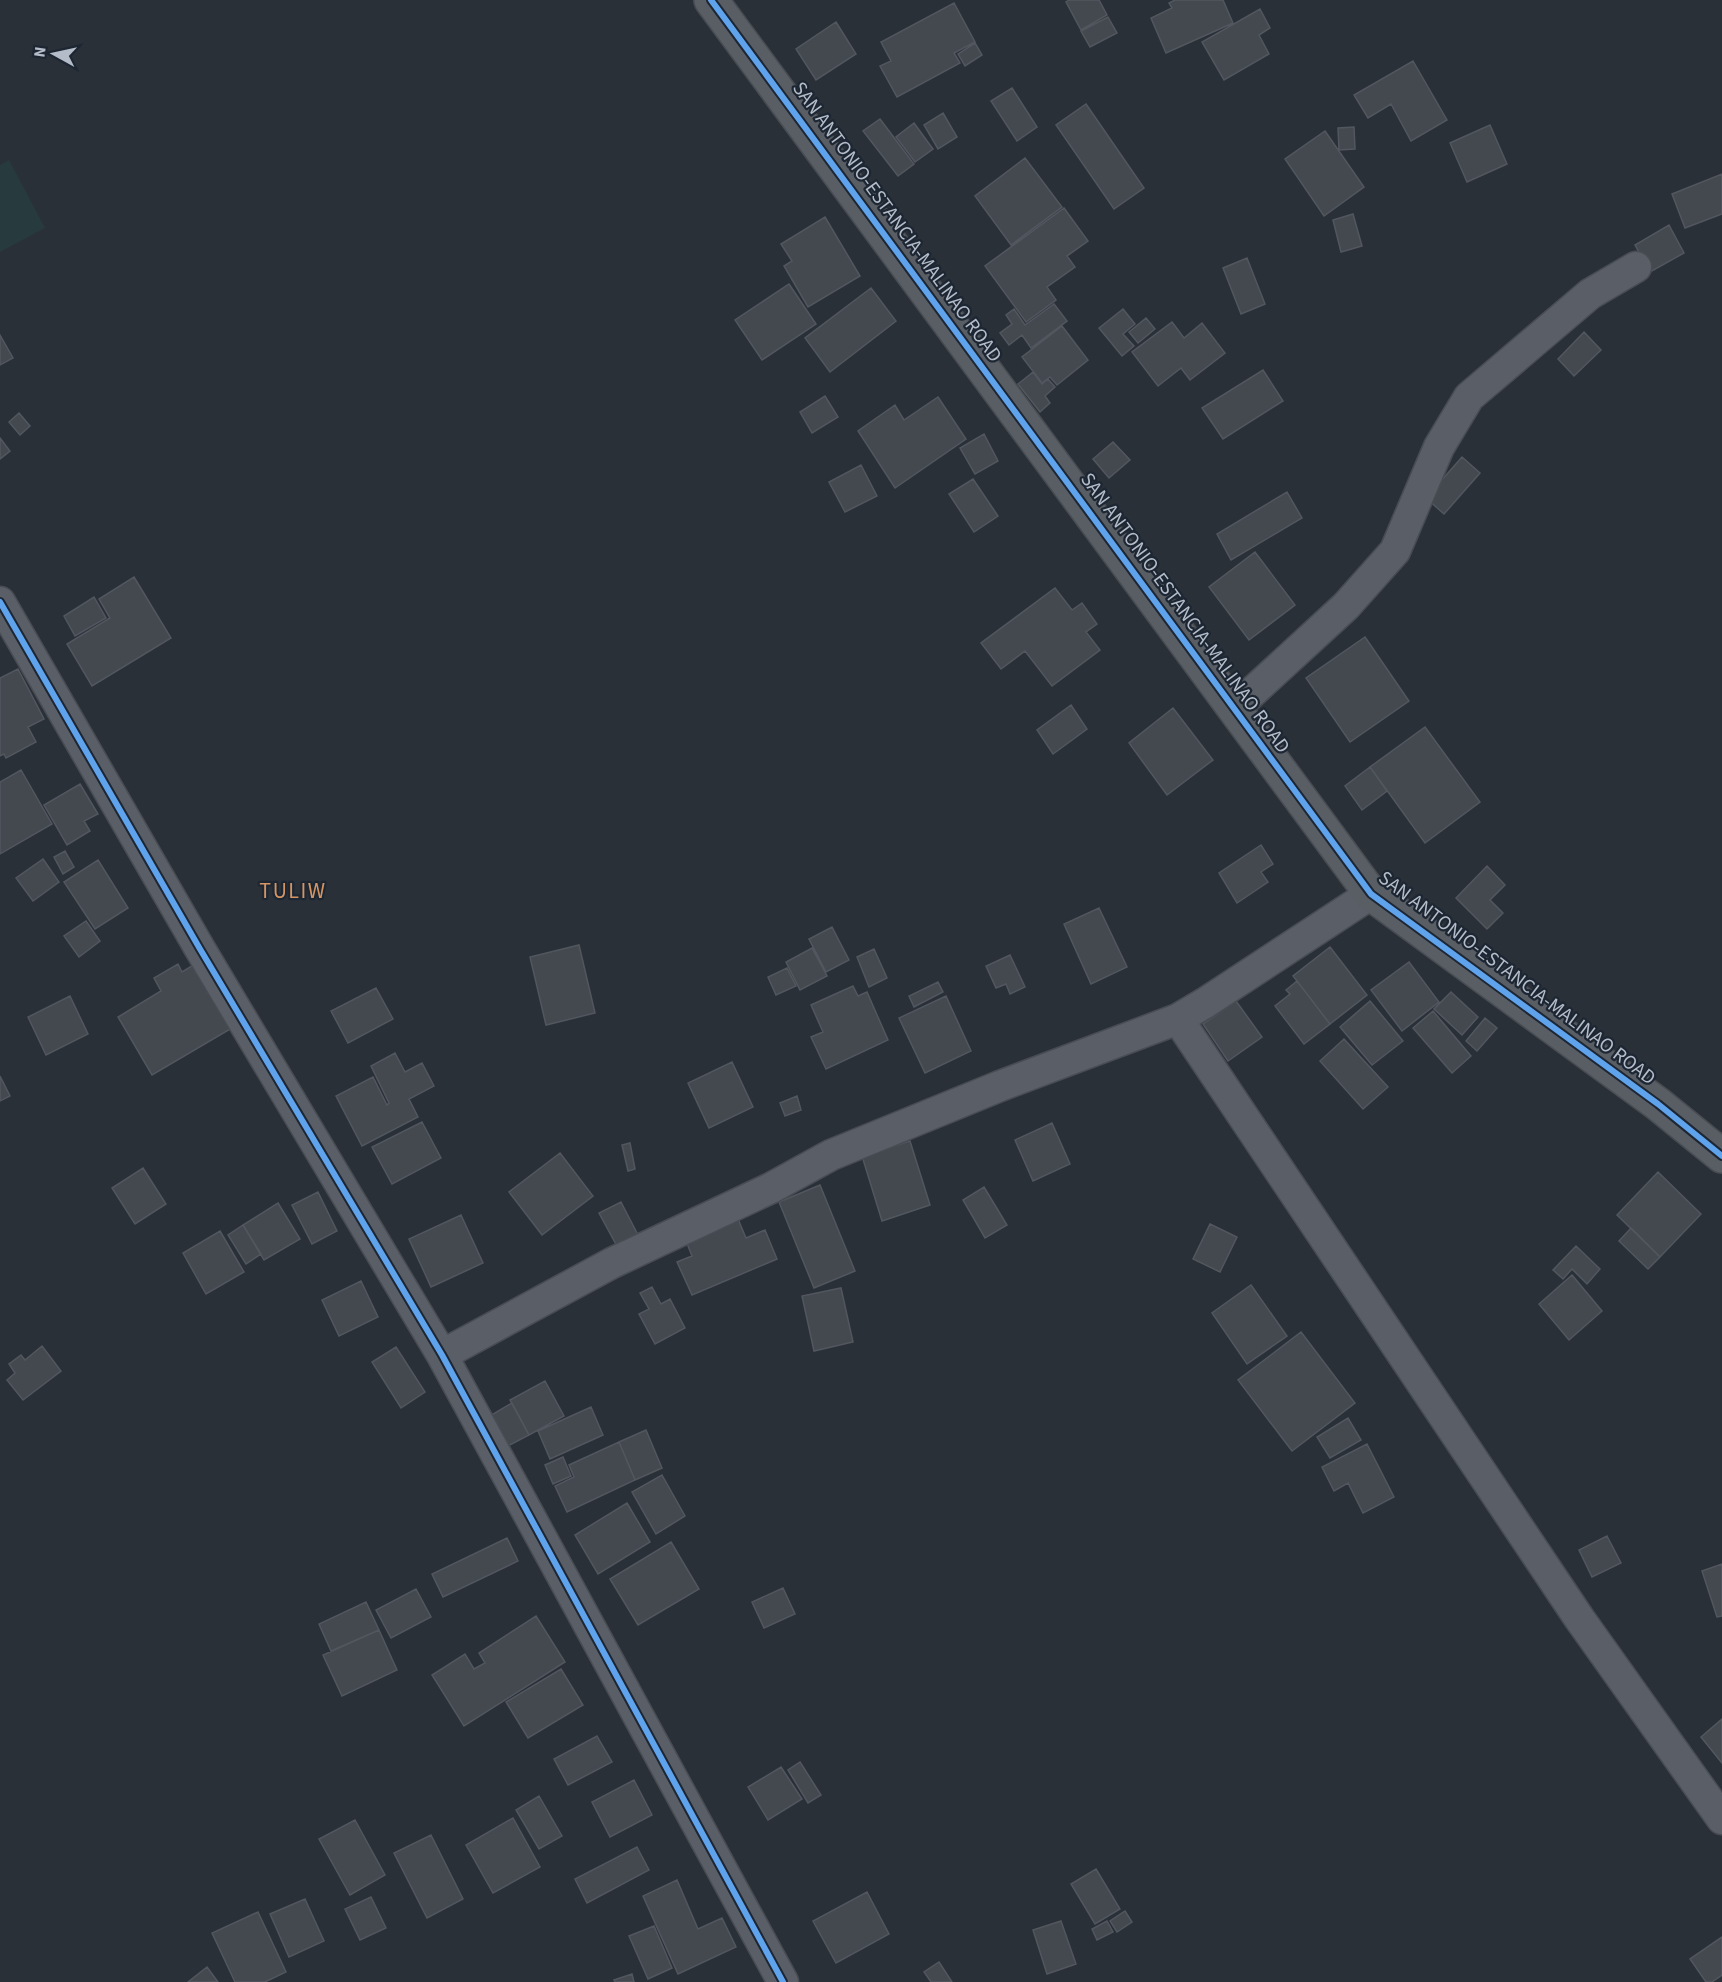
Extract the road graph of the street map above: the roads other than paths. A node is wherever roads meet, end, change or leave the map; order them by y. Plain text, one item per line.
1 (711, 0) edge
2 (1636, 267) dead end
3 (0, 602) edge
4 (1235, 708) junction
5 (1371, 894) junction
6 (1178, 1019) junction
7 (1722, 1156) edge
8 (442, 1355) junction
9 (1722, 1819) edge
10 (783, 1982) edge

1 - 4 street, SAN ANTONIO-ESTANCIA-MALINAO ROAD
2 - 4 street
3 - 8 street
4 - 5 street, SAN ANTONIO-ESTANCIA-MALINAO ROAD
5 - 6 street
5 - 7 street, SAN ANTONIO-ESTANCIA-MALINAO ROAD
6 - 8 street
6 - 9 street
8 - 10 street

